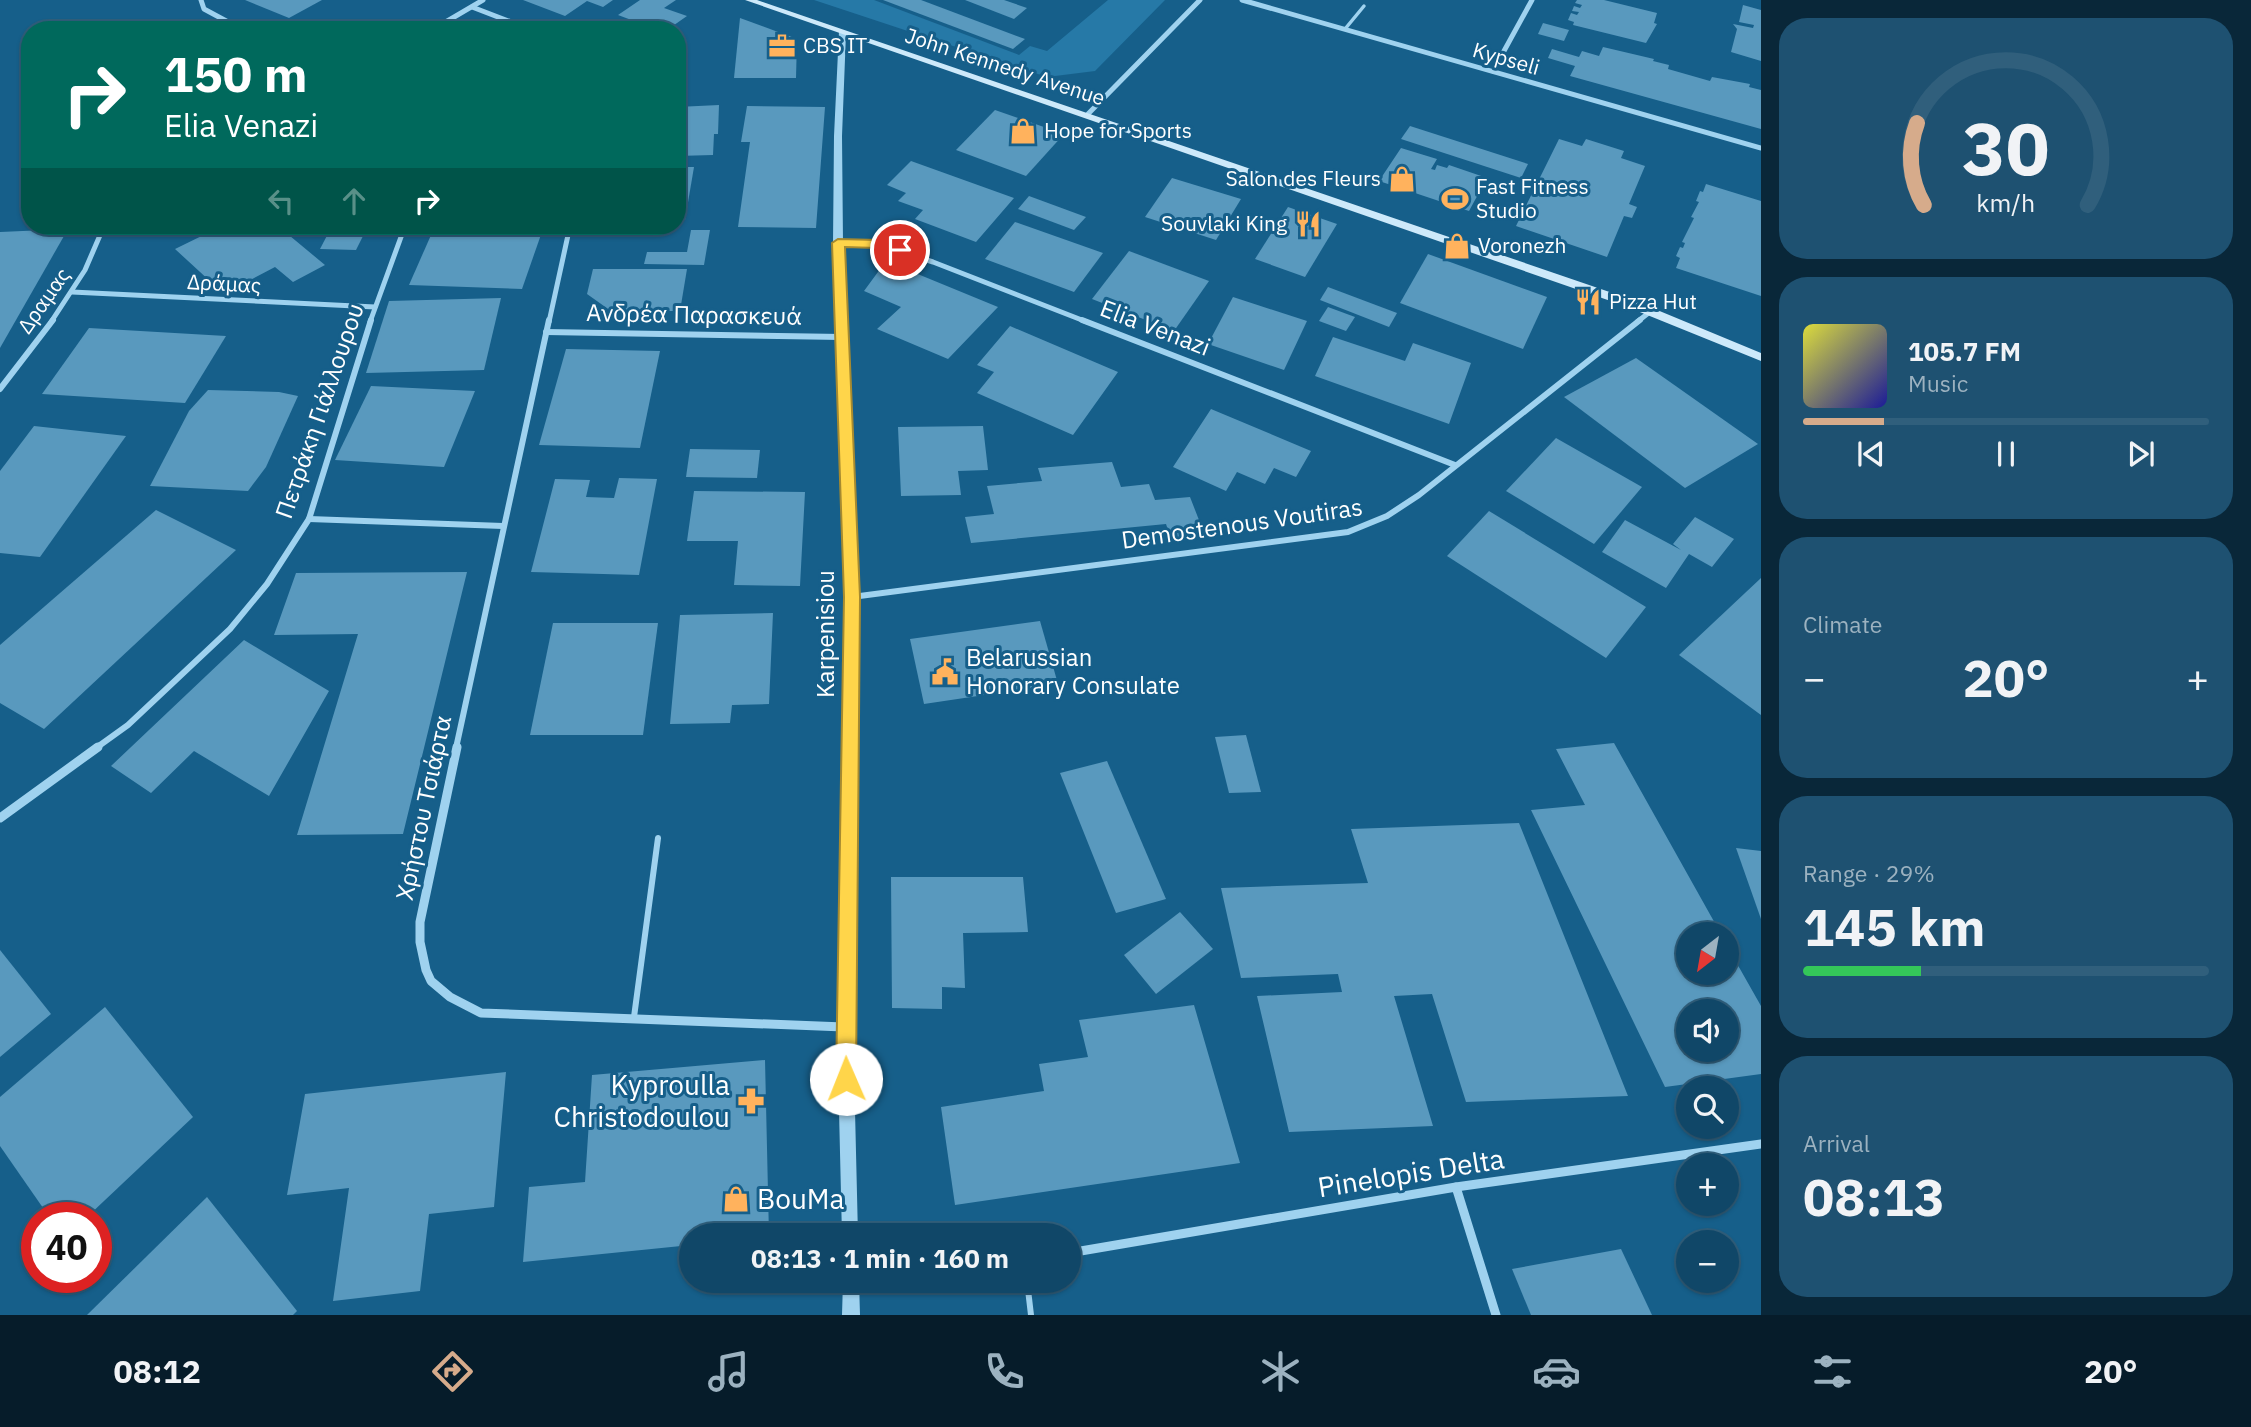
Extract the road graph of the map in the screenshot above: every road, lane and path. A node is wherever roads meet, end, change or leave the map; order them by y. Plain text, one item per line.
1 (201, 0) edge
2 (483, 0) edge
3 (750, 0) edge
4 (1200, 0) edge
5 (1242, 0) edge
6 (1532, 0) edge
7 (472, 6) junction
8 (1364, 6) dead end
9 (226, 21) edge
10 (447, 21) edge
11 (510, 21) edge
12 (1345, 29) junction
13 (842, 33) junction
14 (1493, 71) junction
15 (1088, 114) junction
16 (1761, 148) edge
17 (101, 235) edge
18 (402, 235) edge
19 (567, 235) edge
20 (838, 243) junction
21 (72, 292) junction
22 (374, 307) junction
23 (1651, 311) junction
24 (546, 332) junction
25 (842, 337) junction
26 (1761, 357) edge
27 (0, 389) edge
28 (1455, 465) junction
29 (309, 519) junction
30 (503, 526) junction
31 (852, 597) junction
32 (0, 818) edge
33 (658, 838) dead end
34 (634, 1017) junction
35 (845, 1027) junction
36 (1761, 1144) edge
37 (1456, 1187) junction
38 (850, 1223) edge
39 (1081, 1251) edge
40 (851, 1293) edge
41 (1028, 1293) edge
42 (851, 1315) edge
43 (1031, 1315) edge
44 (1496, 1315) edge

1 - 9 street
2 - 7 street
3 - 13 main road, John Kennedy Avenue
4 - 15 street
5 - 12 street, Kypseli
6 - 14 street
7 - 10 street
7 - 11 street
8 - 12 lane
12 - 14 street, Kypseli
13 - 15 main road, John Kennedy Avenue
13 - 20 street, Karpenisiou
14 - 16 street, Kypseli
15 - 23 main road, John Kennedy Avenue
17 - 21 street, Δραμας
18 - 22 street, Πετράκη Γιάλλουρου
19 - 24 street, Χρήστου Τσιάρτα
20 - 25 street, Karpenisiou
20 - 28 street, Elia Venazi
21 - 22 street, Δράμας
21 - 27 street, Δραμας
22 - 29 street, Πετράκη Γιάλλουρου
23 - 26 main road, John Kennedy Avenue
23 - 28 street, Demostenous Voutiras
24 - 25 street, Ανδρέα Παρασκευά
24 - 30 street, Χρήστου Τσιάρτα
25 - 31 street, Karpenisiou
28 - 31 street, Demostenous Voutiras
29 - 30 street
29 - 32 street, Πετράκη Γιάλλουρου
30 - 34 street, Χρήστου Τσιάρτα
31 - 35 street, Karpenisiou
33 - 34 lane
34 - 35 street, Χρήστου Τσιάρτα
35 - 38 street, Karpenisiou
36 - 37 street, Pinelopis Delta
37 - 39 street, Pinelopis Delta
37 - 44 street
40 - 42 street
41 - 43 lane

